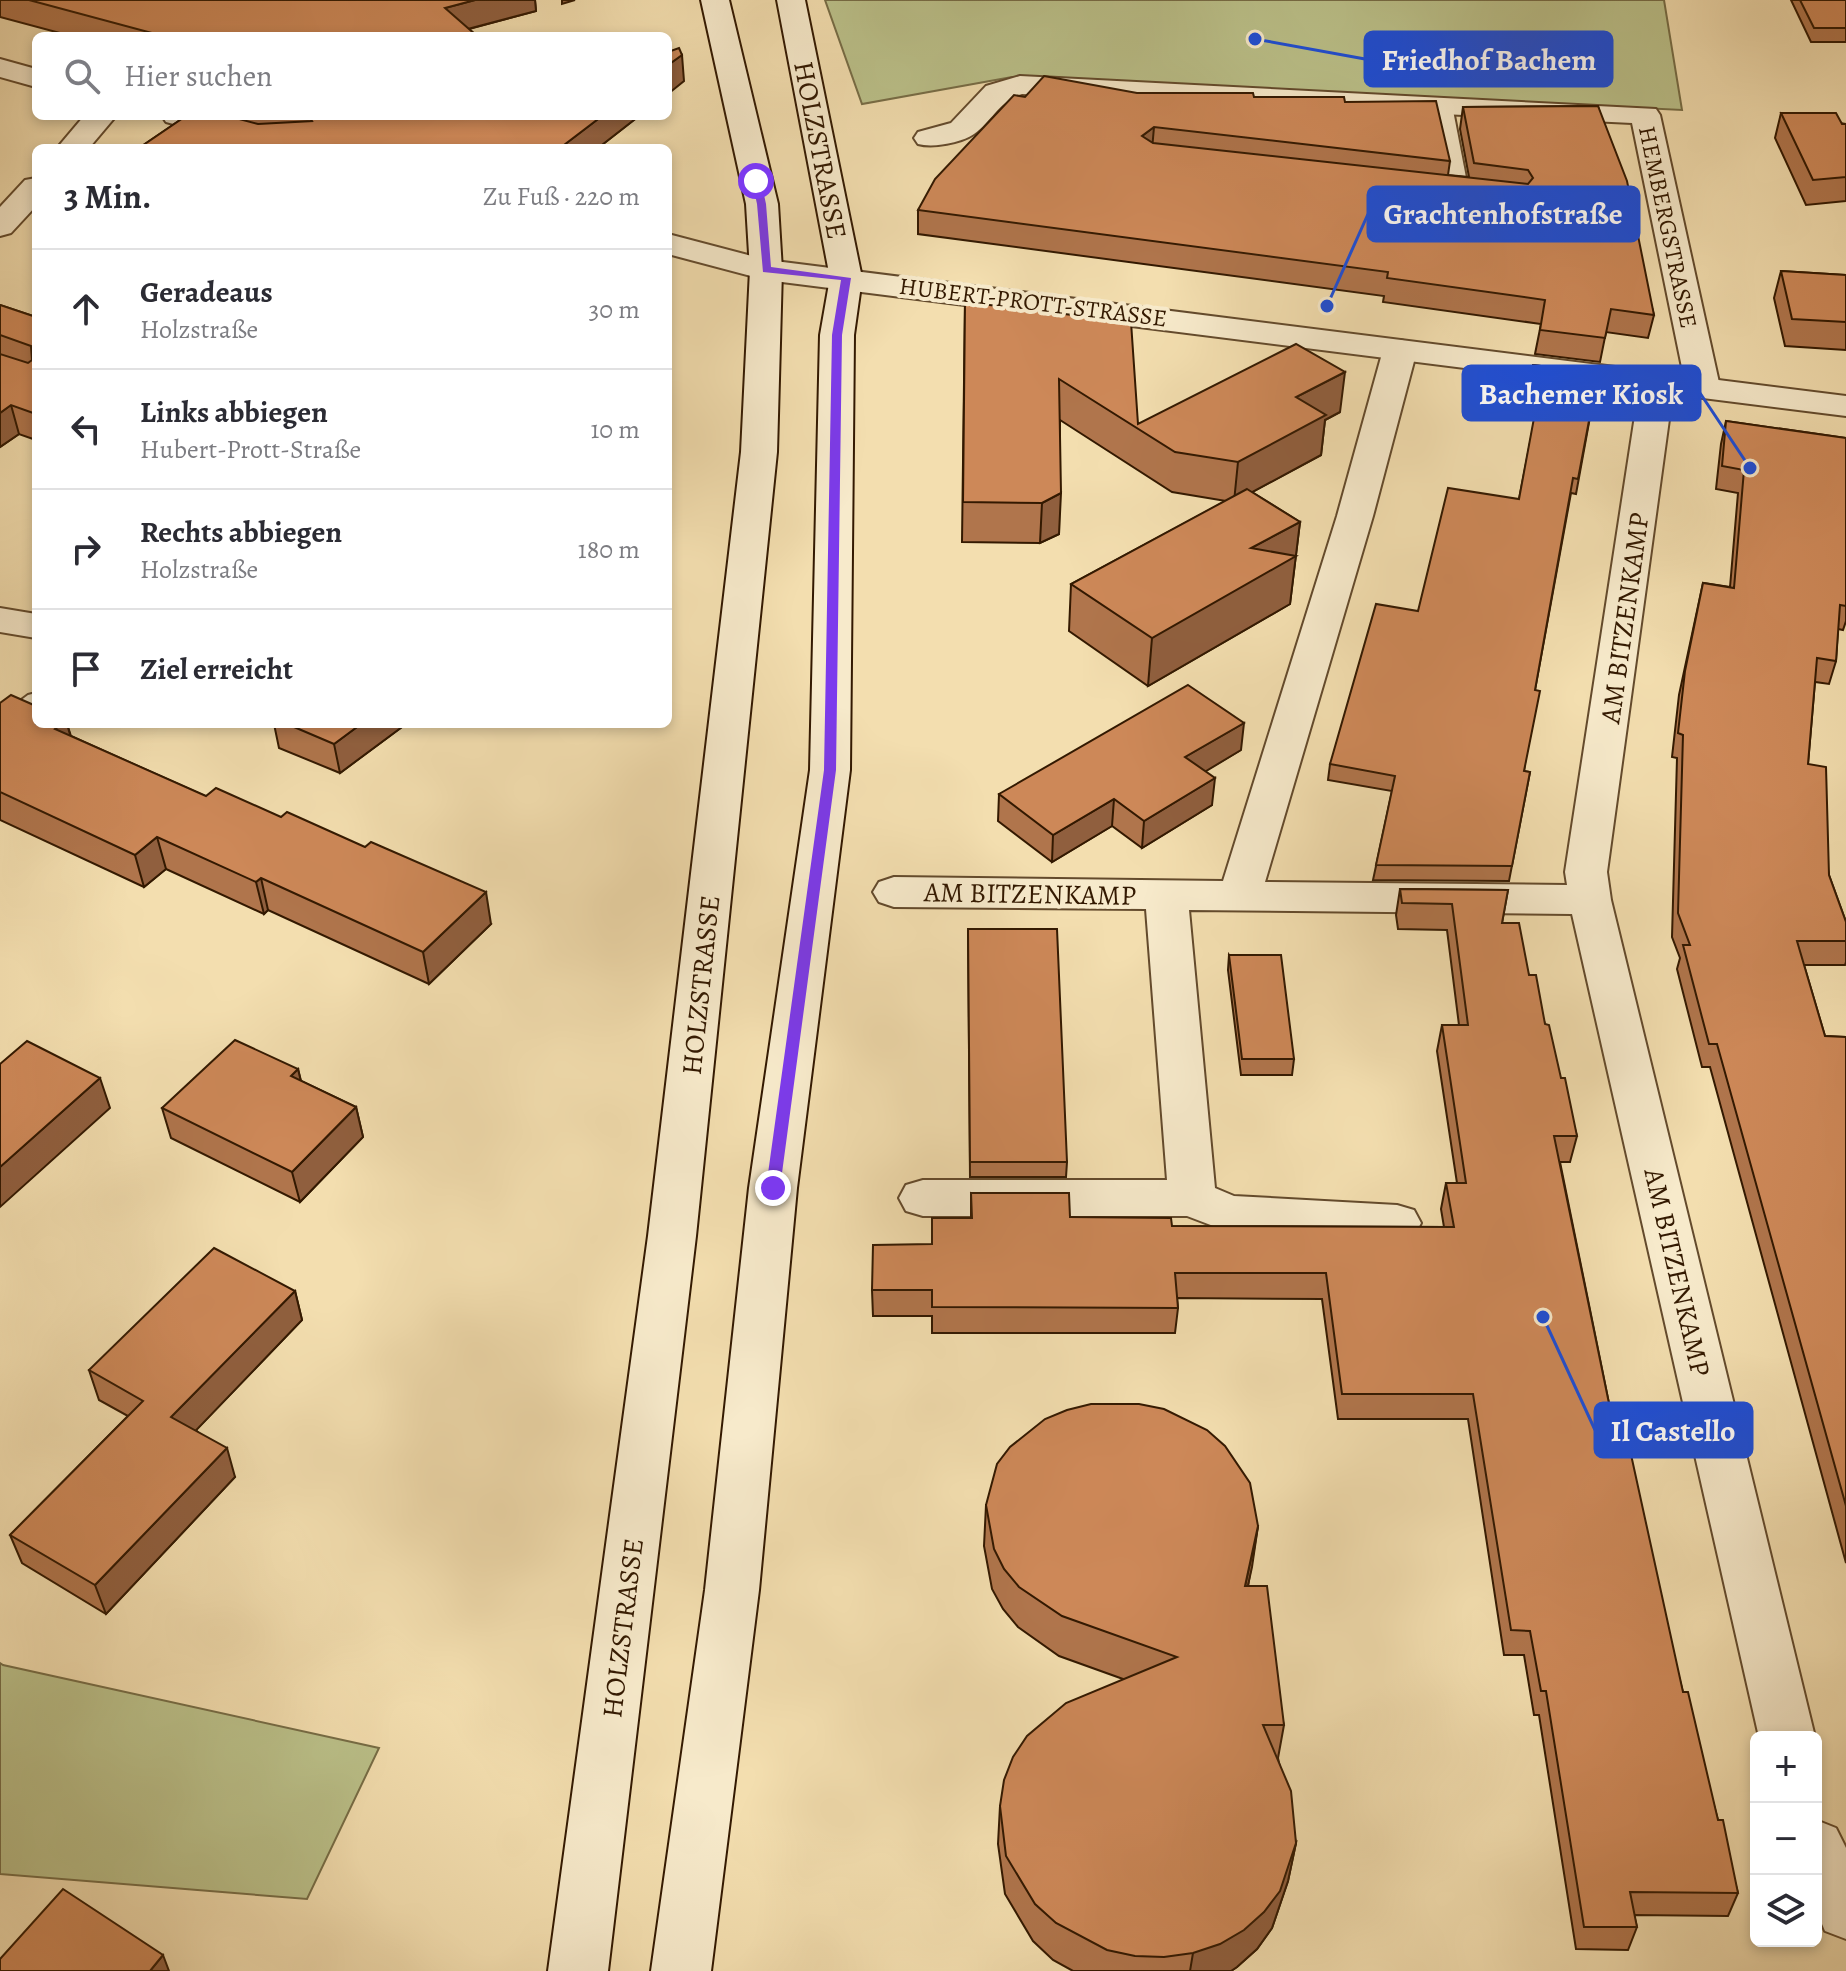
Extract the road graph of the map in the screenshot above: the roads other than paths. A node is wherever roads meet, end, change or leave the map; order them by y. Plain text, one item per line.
1 (715, 0) edge
2 (791, 0) edge
3 (0, 68) edge
4 (32, 77) edge
5 (1443, 105) junction
6 (97, 120) edge
7 (192, 120) edge
8 (929, 138) dead end
9 (76, 144) edge
10 (284, 144) edge
11 (32, 191) edge
12 (1459, 193) edge
13 (0, 226) edge
14 (672, 245) edge
15 (766, 270) junction
16 (846, 278) junction
17 (1400, 350) junction
18 (1657, 383) junction
19 (1703, 387) junction
20 (1846, 406) edge
21 (0, 620) edge
22 (32, 625) edge
23 (32, 703) edge
24 (0, 728) edge
25 (894, 892) dead end
26 (1240, 894) junction
27 (1166, 895) junction
28 (1590, 900) junction
29 (923, 1198) dead end
30 (1192, 1198) junction
31 (1397, 1223) edge
32 (1786, 1731) edge
33 (1822, 1860) edge
34 (1846, 1911) edge
35 (578, 1971) edge
36 (681, 1971) edge

1 - 15 street, HOLZSTRASSE
2 - 16 street, HOLZSTRASSE
3 - 4 street
5 - 8 street, HEMBERGSTRASSE
5 - 12 lane
5 - 19 street, HEMBERGSTRASSE
6 - 9 street
7 - 10 street
11 - 13 street
14 - 15 street, HUBERT-PROTT-STRASSE
15 - 16 street, HUBERT-PROTT-STRASSE
15 - 35 street, HOLZSTRASSE
16 - 17 street, HUBERT-PROTT-STRASSE
16 - 36 street, HOLZSTRASSE
17 - 18 street, HUBERT-PROTT-STRASSE
17 - 26 street
18 - 19 street, HUBERT-PROTT-STRASSE
18 - 28 street, AM BITZENKAMP
19 - 20 street, HUBERT-PROTT-STRASSE
21 - 22 street
23 - 24 lane
25 - 27 street, AM BITZENKAMP
26 - 27 street, AM BITZENKAMP
26 - 28 street, AM BITZENKAMP
27 - 30 street, AM BITZENKAMP
28 - 32 street, AM BITZENKAMP
29 - 30 street
30 - 31 street
33 - 34 street

